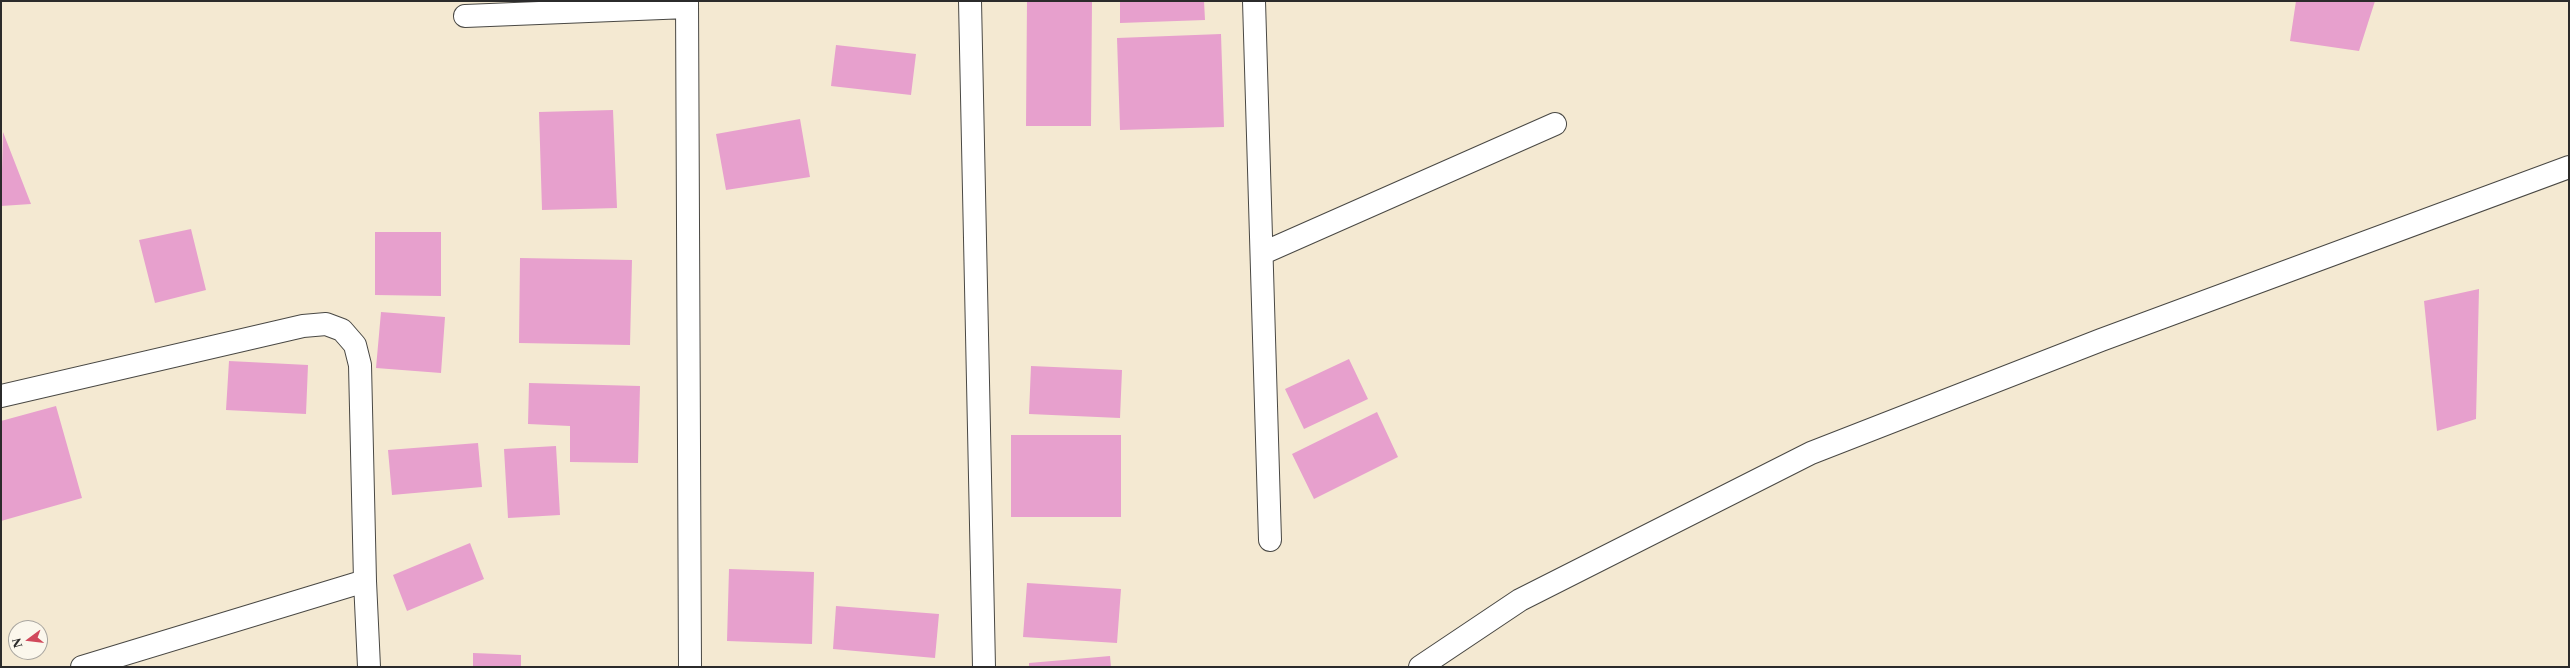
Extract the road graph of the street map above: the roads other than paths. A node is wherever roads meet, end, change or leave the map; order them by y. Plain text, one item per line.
1 (970, 1) edge
2 (1254, 1) edge
3 (687, 4) edge
4 (465, 16) dead end
5 (1555, 124) dead end
6 (2569, 167) edge
7 (1263, 253) junction
8 (1, 396) edge
9 (1270, 540) dead end
10 (365, 581) junction
11 (82, 667) edge
12 (369, 667) edge
13 (690, 667) edge
14 (984, 667) edge
15 (1420, 667) edge

1 - 14 street
2 - 7 street
3 - 4 street
3 - 13 street
5 - 7 street
6 - 15 street
7 - 9 street
8 - 10 street
10 - 11 street
10 - 12 street

